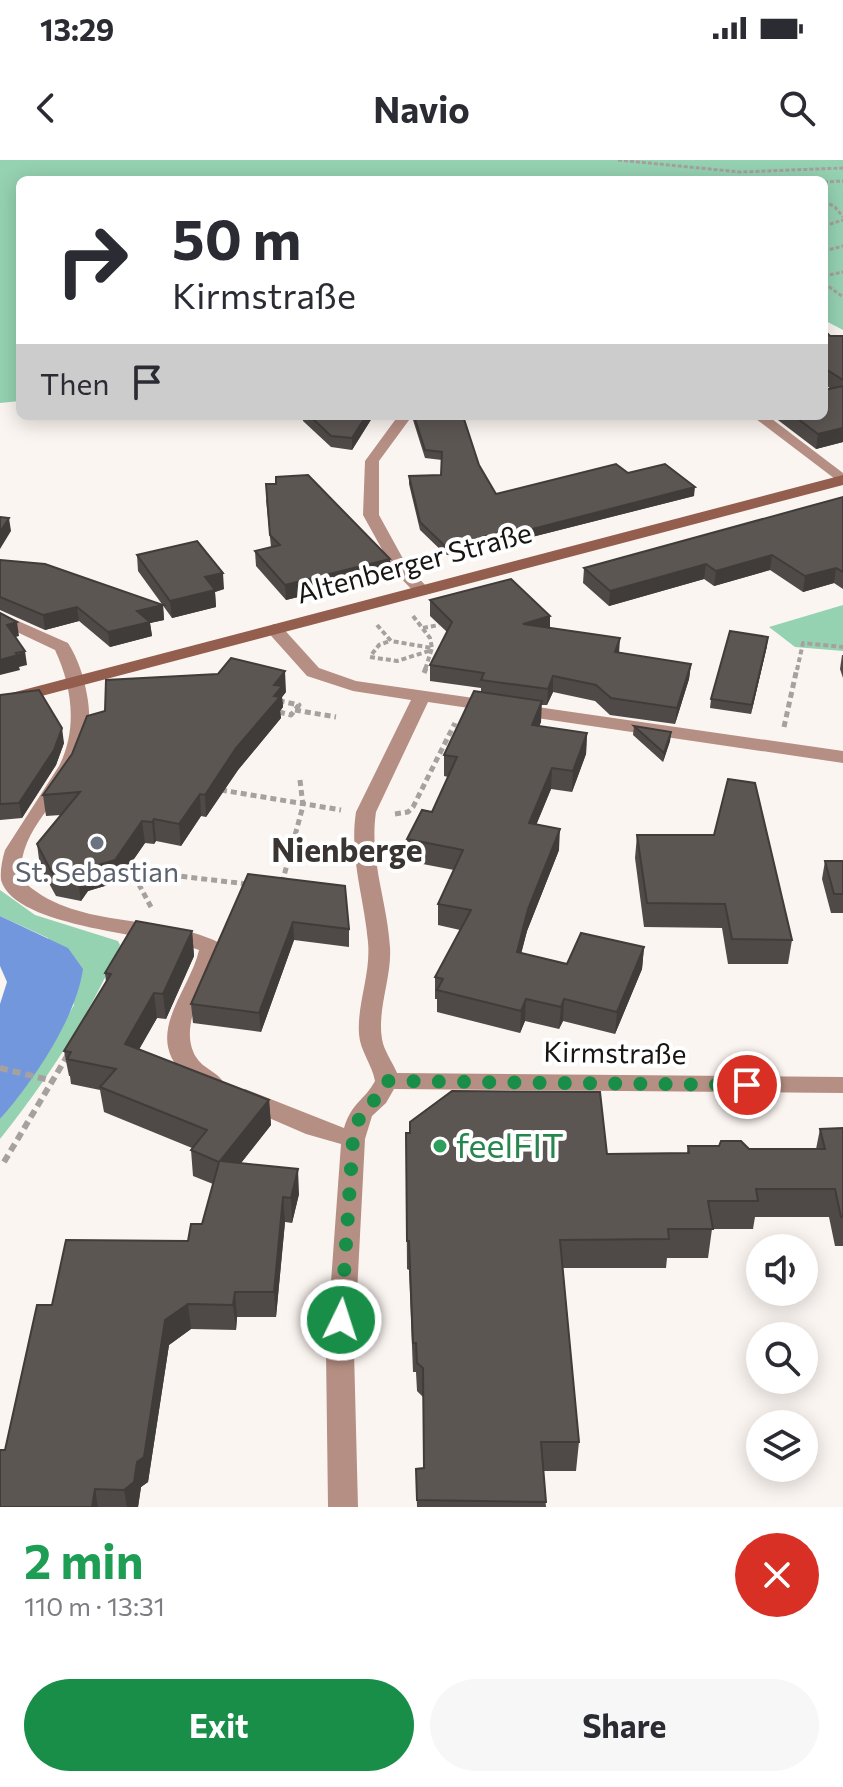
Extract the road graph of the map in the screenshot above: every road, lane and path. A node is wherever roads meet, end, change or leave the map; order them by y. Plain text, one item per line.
1 (618, 160) edge
2 (843, 168) edge
3 (828, 203) edge
4 (843, 219) edge
5 (402, 420) edge
6 (764, 420) edge
7 (843, 480) edge
8 (422, 590) junction
9 (361, 606) junction
10 (411, 615) dead end
11 (0, 618) edge
12 (439, 625) edge
13 (423, 628) junction
14 (274, 629) junction
15 (391, 641) junction
16 (843, 647) edge
17 (432, 649) junction
18 (426, 668) junction
19 (436, 670) edge
20 (73, 682) junction
21 (418, 696) junction
22 (280, 701) edge
23 (0, 702) edge
24 (465, 703) junction
25 (295, 710) junction
26 (279, 712) edge
27 (336, 717) dead end
28 (779, 749) junction
29 (440, 754) junction
30 (452, 756) edge
31 (843, 757) edge
32 (300, 780) dead end
33 (213, 788) edge
34 (303, 806) junction
35 (366, 812) junction
36 (250, 884) edge
37 (281, 887) edge
38 (166, 936) junction
39 (77, 1040) edge
40 (0, 1068) edge
41 (53, 1081) junction
42 (387, 1081) junction
43 (843, 1085) edge
44 (353, 1139) junction
45 (4, 1162) dead end
46 (343, 1507) edge

1 - 2 path
3 - 4 path
5 - 8 street
6 - 7 street
7 - 8 main road, Altenberger Straße
8 - 9 main road, Altenberger Straße
9 - 14 main road, Altenberger Straße
9 - 15 path
10 - 13 path
11 - 20 street
12 - 13 path
13 - 17 path
14 - 20 main road, Altenberger Straße
14 - 21 street
15 - 17 path
15 - 17 path
16 - 28 path
17 - 18 path
18 - 19 path
18 - 21 path
20 - 23 main road, Altenberger Straße
20 - 38 street
21 - 24 street
21 - 35 street
22 - 25 path
24 - 28 street
24 - 29 path
25 - 26 path
25 - 27 path
28 - 31 street
29 - 30 path
29 - 35 path
32 - 34 path
33 - 34 path
34 - 35 path
34 - 37 path
35 - 42 street
36 - 38 path
38 - 44 street
39 - 41 path
40 - 41 path
41 - 45 path
42 - 43 street, Kirmstraße
42 - 44 street
44 - 46 street

